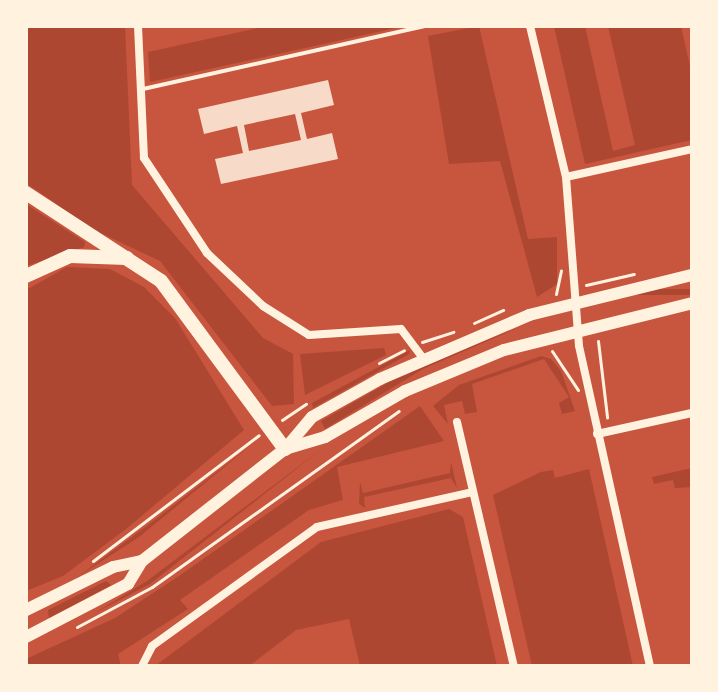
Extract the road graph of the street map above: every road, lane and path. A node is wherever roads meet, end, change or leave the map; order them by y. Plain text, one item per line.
1 (138, 26) edge
2 (426, 26) edge
3 (530, 26) edge
4 (140, 90) junction
5 (692, 149) edge
6 (566, 177) junction
7 (26, 193) edge
8 (135, 260) junction
9 (692, 275) edge
10 (26, 276) edge
11 (574, 301) junction
12 (692, 303) edge
13 (576, 330) junction
14 (598, 341) dead end
15 (552, 351) dead end
16 (422, 357) junction
17 (589, 395) junction
18 (408, 406) dead end
19 (692, 413) edge
20 (457, 422) dead end
21 (597, 434) junction
22 (254, 438) dead end
23 (285, 449) junction
24 (472, 492) junction
25 (142, 561) junction
26 (82, 570) dead end
27 (26, 610) edge
28 (68, 631) dead end
29 (26, 637) edge
30 (142, 666) edge
31 (514, 666) edge
32 (650, 666) edge

1 - 4 street
2 - 4 lane
3 - 6 street
4 - 16 street
5 - 6 street
6 - 11 street
7 - 8 highway
8 - 10 highway
8 - 23 highway
9 - 11 main road
11 - 13 street
11 - 16 main road
12 - 13 main road
13 - 17 street
13 - 23 main road
14 - 21 path
15 - 17 path
16 - 23 main road
17 - 21 street
18 - 28 path
19 - 21 street
20 - 24 street
21 - 32 street
22 - 26 path
23 - 25 main road
24 - 30 street
24 - 31 street
25 - 27 main road
25 - 29 main road

